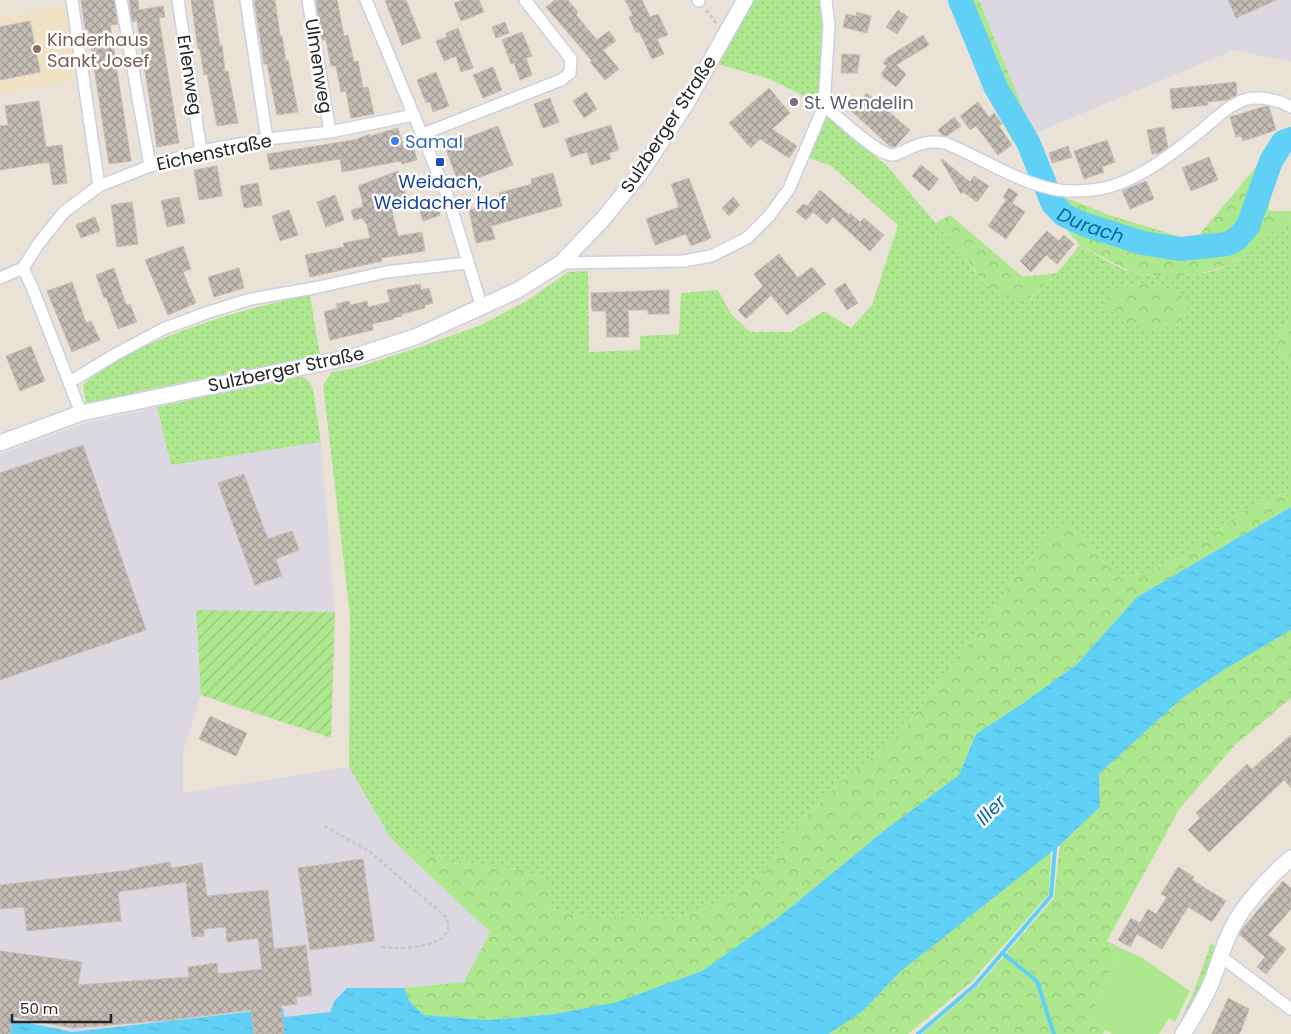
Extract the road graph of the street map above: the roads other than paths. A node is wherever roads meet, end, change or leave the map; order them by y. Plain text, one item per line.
1 (72, 0) edge
2 (121, 0) edge
3 (178, 0) edge
4 (246, 0) edge
5 (308, 0) edge
6 (366, 0) edge
7 (526, 0) edge
8 (745, 0) edge
9 (826, 0) edge
10 (824, 106) junction
11 (1291, 107) edge
12 (414, 115) junction
13 (330, 132) junction
14 (423, 134) junction
15 (267, 139) junction
16 (201, 150) junction
17 (150, 166) junction
18 (99, 186) junction
19 (468, 263) junction
20 (561, 263) junction
21 (23, 268) junction
22 (0, 278) edge
23 (482, 308) junction
24 (70, 382) junction
25 (81, 413) junction
26 (0, 443) edge
27 (1291, 858) edge
28 (1220, 956) junction
29 (1291, 1009) edge
30 (1182, 1034) edge

1 - 18 street
2 - 17 street
3 - 16 street, Erlenweg
4 - 15 street
5 - 13 street, Ulmenweg
6 - 12 street
7 - 14 street
8 - 20 street, Sulzberger Straße
9 - 10 street
10 - 11 street
10 - 20 street
12 - 13 street, Eichenstraße
12 - 14 street
13 - 15 street, Eichenstraße
14 - 19 street
15 - 16 street, Eichenstraße
16 - 17 street, Eichenstraße
17 - 18 street, Eichenstraße
18 - 21 street, Eichenstraße
19 - 23 street
19 - 24 street
20 - 23 street, Sulzberger Straße
21 - 22 street
21 - 24 street
23 - 25 street, Sulzberger Straße
24 - 25 street
25 - 26 street, Sulzberger Straße
27 - 28 street
28 - 29 street
28 - 30 street

